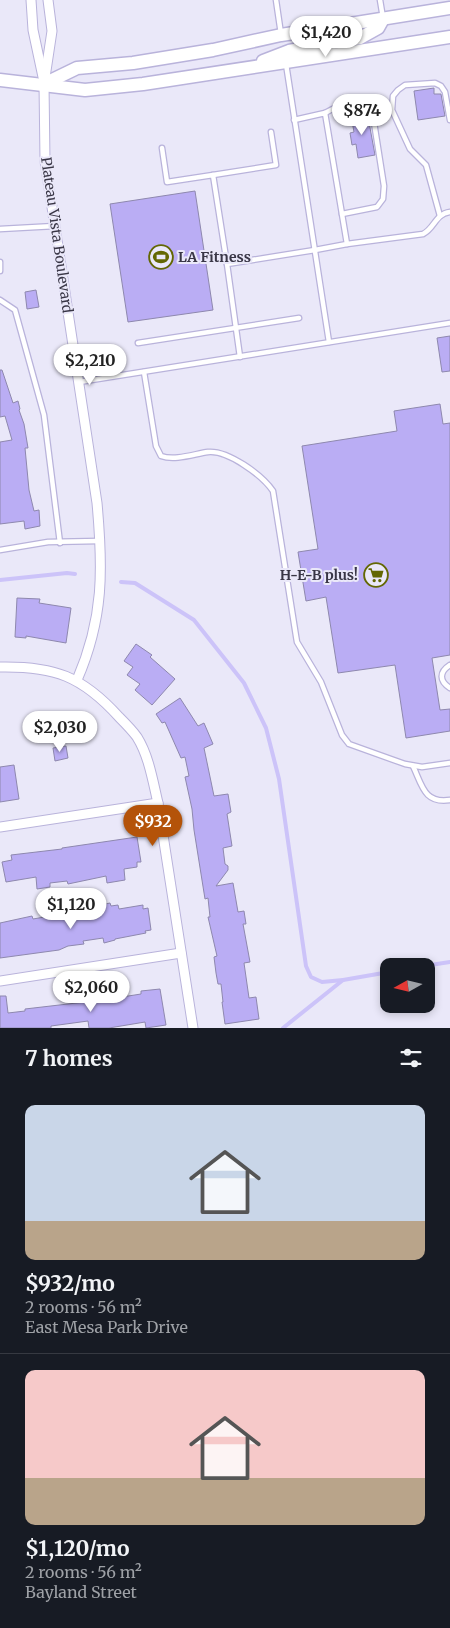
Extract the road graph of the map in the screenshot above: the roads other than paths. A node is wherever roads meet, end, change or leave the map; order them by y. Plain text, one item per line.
1 (31, 0) edge
2 (48, 0) edge
3 (276, 0) edge
4 (380, 0) edge
5 (450, 8) edge
6 (383, 19) junction
7 (281, 35) junction
8 (450, 37) edge
9 (286, 63) junction
10 (244, 68) junction
11 (0, 80) edge
12 (44, 84) junction
13 (325, 113) junction
14 (294, 120) junction
15 (450, 120) edge
16 (271, 132) dead end
17 (162, 148) dead end
18 (213, 174) junction
19 (450, 212) edge
20 (342, 214) junction
21 (440, 216) junction
22 (55, 226) junction
23 (0, 229) edge
24 (347, 244) junction
25 (315, 250) junction
26 (0, 262) edge
27 (226, 264) junction
28 (0, 271) edge
29 (0, 300) edge
30 (299, 318) dead end
31 (450, 323) edge
32 (236, 328) junction
33 (329, 342) junction
34 (138, 343) dead end
35 (240, 357) junction
36 (144, 372) junction
37 (78, 382) junction
38 (101, 541) junction
39 (60, 543) junction
40 (0, 550) edge
41 (450, 665) edge
42 (0, 667) edge
43 (77, 680) junction
44 (450, 688) edge
45 (450, 763) edge
46 (414, 766) junction
47 (450, 800) edge
48 (158, 803) junction
49 (0, 827) edge
50 (181, 953) junction
51 (0, 981) edge
52 (193, 1028) edge

1 - 12 street, Plateau Vista Boulevard
2 - 12 street, Plateau Vista Boulevard
3 - 7 lane
4 - 6 lane
5 - 6 main road
6 - 7 main road
6 - 10 main road
7 - 12 main road
8 - 9 main road
9 - 10 main road
9 - 14 lane
10 - 12 main road
11 - 12 main road
12 - 22 street, Plateau Vista Boulevard
13 - 14 lane
13 - 20 lane
13 - 20 lane
14 - 25 lane
15 - 21 lane
16 - 18 lane
17 - 18 lane
18 - 27 lane
19 - 21 lane
20 - 24 lane
21 - 24 lane
22 - 23 lane
22 - 37 street, Plateau Vista Boulevard
24 - 25 lane
25 - 27 lane
25 - 33 lane
26 - 28 lane
27 - 32 lane
29 - 39 lane
30 - 32 lane
31 - 33 lane
32 - 34 lane
32 - 35 lane
33 - 35 lane
35 - 36 lane
36 - 37 lane
36 - 46 lane
37 - 38 street, Plateau Vista Boulevard
38 - 39 lane
38 - 43 street, Plateau Vista Boulevard
39 - 40 lane
41 - 44 lane
42 - 43 street
43 - 48 street
45 - 46 lane
46 - 47 lane
48 - 49 street
48 - 50 street
50 - 51 street
50 - 52 street

